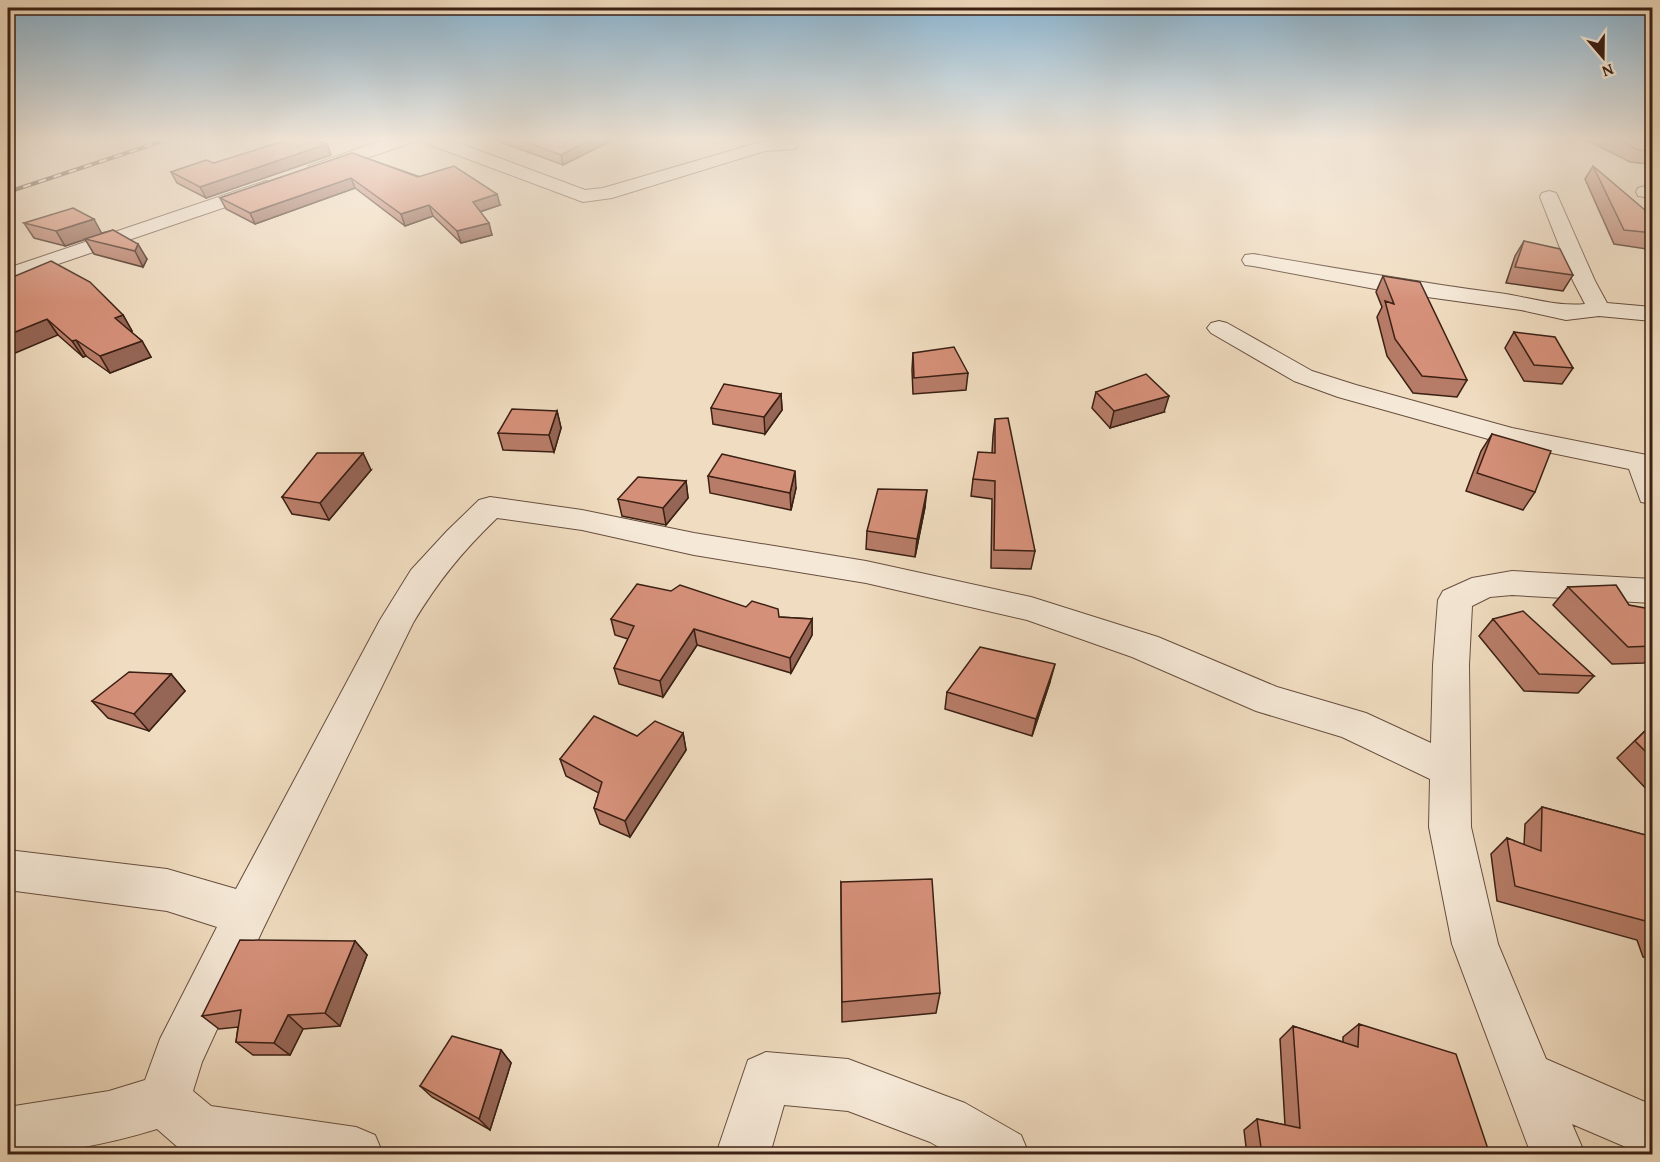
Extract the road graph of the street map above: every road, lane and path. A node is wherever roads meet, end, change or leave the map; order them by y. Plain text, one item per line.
1 (246, 193) edge
2 (575, 193) edge
3 (598, 193) edge
4 (1549, 198) dead end
5 (1253, 260) dead end
6 (8, 275) edge
7 (1599, 309) junction
8 (1653, 315) edge
9 (1219, 328) dead end
10 (1647, 464) edge
11 (1653, 495) edge
12 (1653, 591) edge
13 (1450, 770) junction
14 (8, 870) edge
15 (247, 914) junction
16 (1527, 1077) junction
17 (164, 1101) junction
18 (1653, 1132) edge
19 (8, 1133) edge
20 (356, 1155) edge
21 (743, 1155) edge
22 (1002, 1155) edge
23 (1558, 1155) edge

1 - 6 street
2 - 3 street
4 - 7 street
5 - 7 street
7 - 8 street
9 - 10 street
10 - 11 street
12 - 13 street
13 - 15 street
13 - 16 street
14 - 15 street
15 - 17 street
16 - 18 street
16 - 23 street
17 - 19 street
17 - 20 street
21 - 22 street

